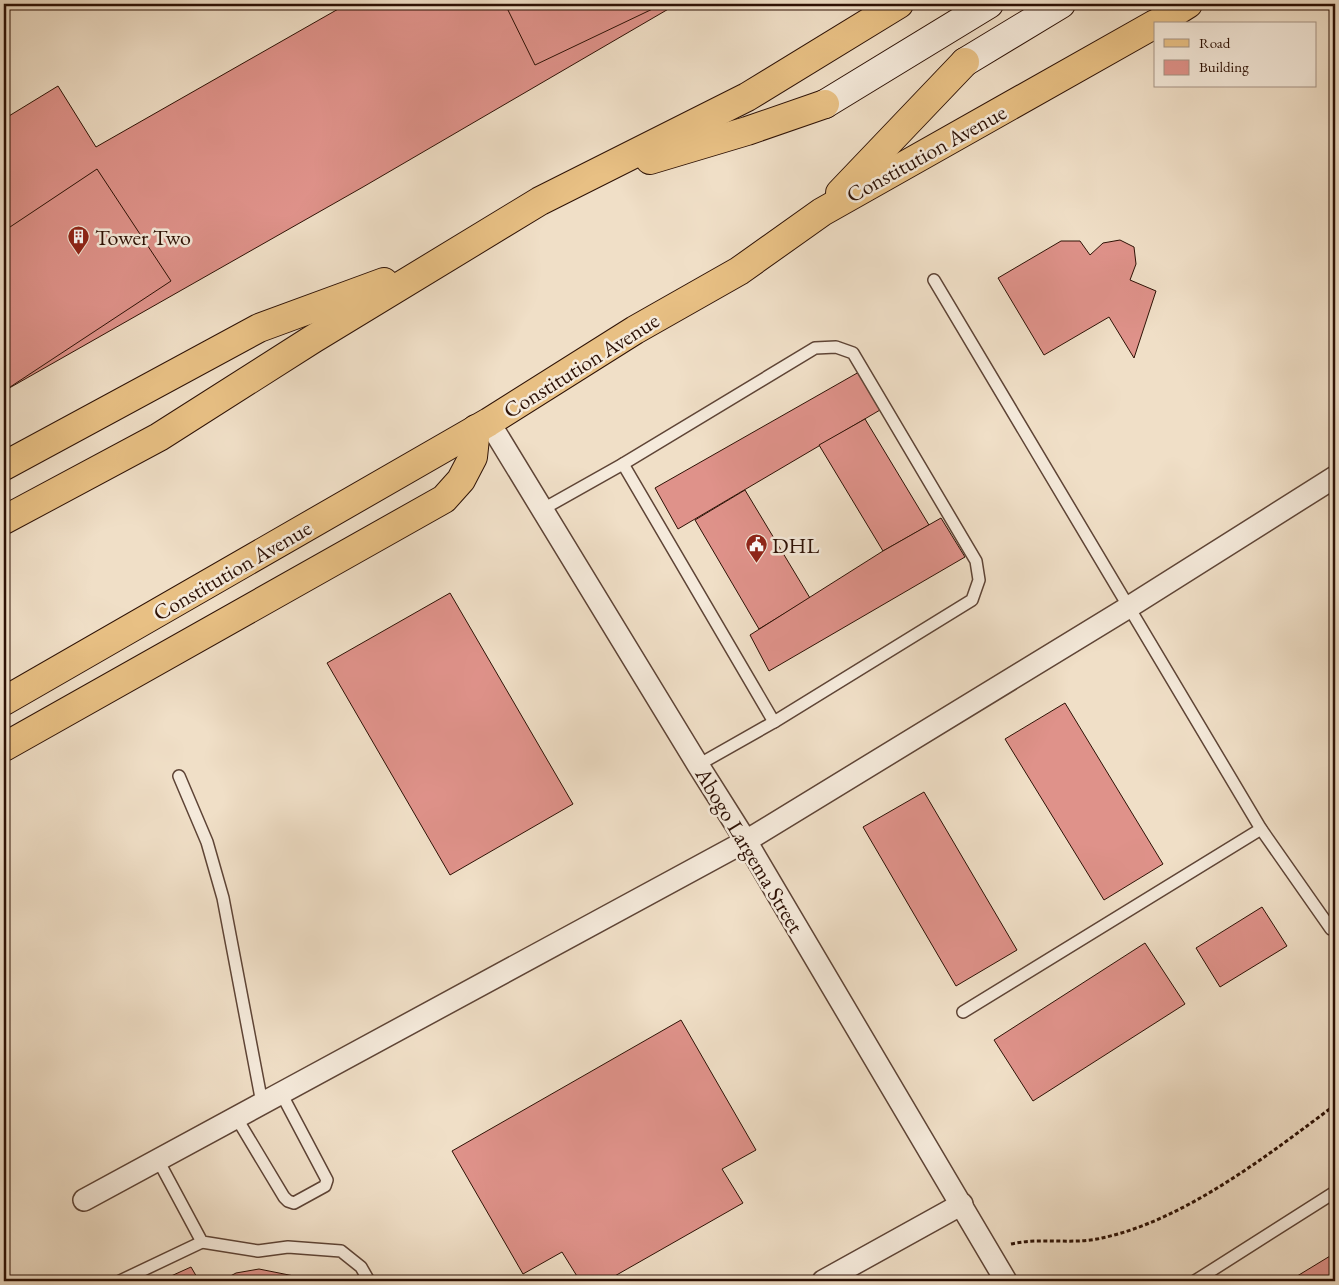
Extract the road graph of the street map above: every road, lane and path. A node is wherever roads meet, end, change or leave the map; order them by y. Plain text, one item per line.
1 (899, 4) edge
2 (989, 4) edge
3 (1061, 4) edge
4 (1188, 4) edge
5 (1159, 22) edge
6 (1154, 25) edge
7 (596, 172) junction
8 (822, 212) junction
9 (446, 258) junction
10 (934, 280) dead end
11 (483, 425) junction
12 (623, 464) junction
13 (4, 466) edge
14 (1335, 477) edge
15 (543, 509) junction
16 (4, 520) edge
17 (1129, 607) junction
18 (4, 701) edge
19 (774, 722) junction
20 (4, 747) edge
21 (698, 765) junction
22 (179, 776) dead end
23 (1261, 830) junction
24 (746, 841) junction
25 (1330, 929) dead end
26 (963, 1012) dead end
27 (281, 1093) junction
28 (262, 1103) junction
29 (1335, 1105) edge
30 (236, 1117) junction
31 (158, 1160) junction
32 (1335, 1192) edge
33 (84, 1200) dead end
34 (962, 1204) junction
35 (202, 1242) junction
36 (989, 1250) junction
37 (120, 1281) edge
38 (369, 1281) edge
39 (822, 1281) edge
40 (1006, 1281) edge
41 (1195, 1281) edge

1 - 7 main road
2 - 7 main road
3 - 8 main road
4 - 5 main road, Constitution Avenue
6 - 8 main road, Constitution Avenue
7 - 9 main road
8 - 11 main road, Constitution Avenue
9 - 13 main road
9 - 16 main road
10 - 17 lane
11 - 15 street, Abogo Largema Street
11 - 18 main road, Constitution Avenue
11 - 20 main road
12 - 15 lane
12 - 19 lane
12 - 19 lane
14 - 17 street
15 - 21 street, Abogo Largema Street
17 - 23 lane
17 - 24 street
19 - 21 lane
21 - 24 street, Abogo Largema Street
22 - 28 lane
23 - 25 lane
23 - 26 lane
24 - 27 street
24 - 34 street, Abogo Largema Street
27 - 28 street
27 - 30 lane
28 - 30 street
29 - 36 path
30 - 31 street
31 - 33 street
31 - 35 lane
32 - 41 lane
34 - 36 street, Abogo Largema Street
34 - 39 street
35 - 37 lane
35 - 38 lane
36 - 40 street, Abogo Largema Street

